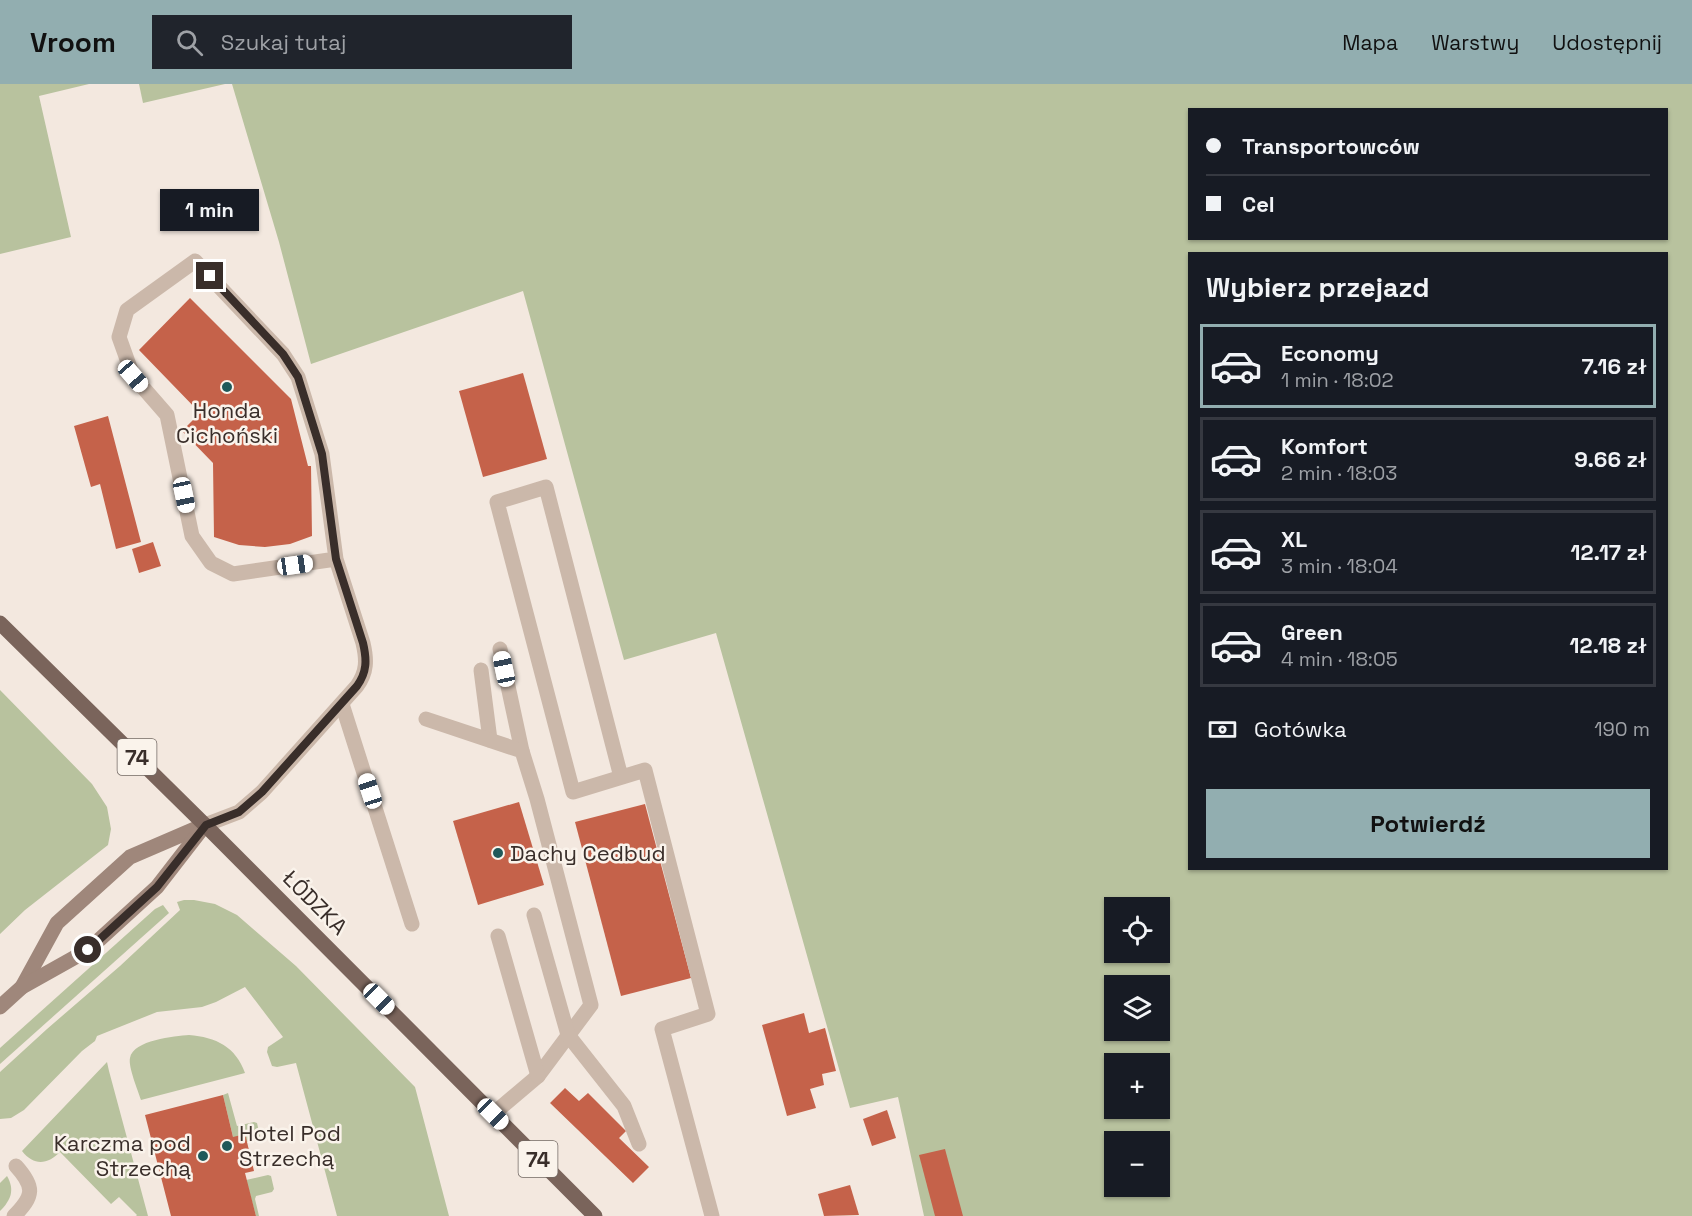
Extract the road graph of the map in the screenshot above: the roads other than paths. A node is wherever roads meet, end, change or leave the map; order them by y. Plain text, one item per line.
1 (336, 559) junction
2 (0, 623) edge
3 (500, 649) dead end
4 (481, 670) dead end
5 (342, 704) junction
6 (426, 719) dead end
7 (490, 740) junction
8 (522, 752) junction
9 (621, 777) junction
10 (206, 825) junction
11 (534, 915) dead end
12 (412, 924) dead end
13 (498, 936) dead end
14 (22, 987) junction
15 (0, 1007) edge
16 (568, 1035) junction
17 (538, 1076) junction
18 (493, 1114) junction
19 (639, 1144) dead end
20 (16, 1166) dead end
21 (14, 1216) edge
22 (595, 1216) edge
23 (712, 1216) edge

1 - 1 lane
1 - 5 lane
2 - 10 main road, ŁÓDZKA / 74
3 - 8 lane
4 - 7 lane
5 - 10 lane
5 - 12 lane
6 - 7 lane
7 - 8 lane
8 - 16 lane
9 - 9 lane
9 - 23 lane
10 - 14 street
10 - 14 street
10 - 18 main road, ŁÓDZKA / 74
11 - 16 lane
13 - 17 lane
14 - 15 street
16 - 17 lane
16 - 19 lane
17 - 18 lane
18 - 22 main road, ŁÓDZKA / 74
20 - 21 lane

